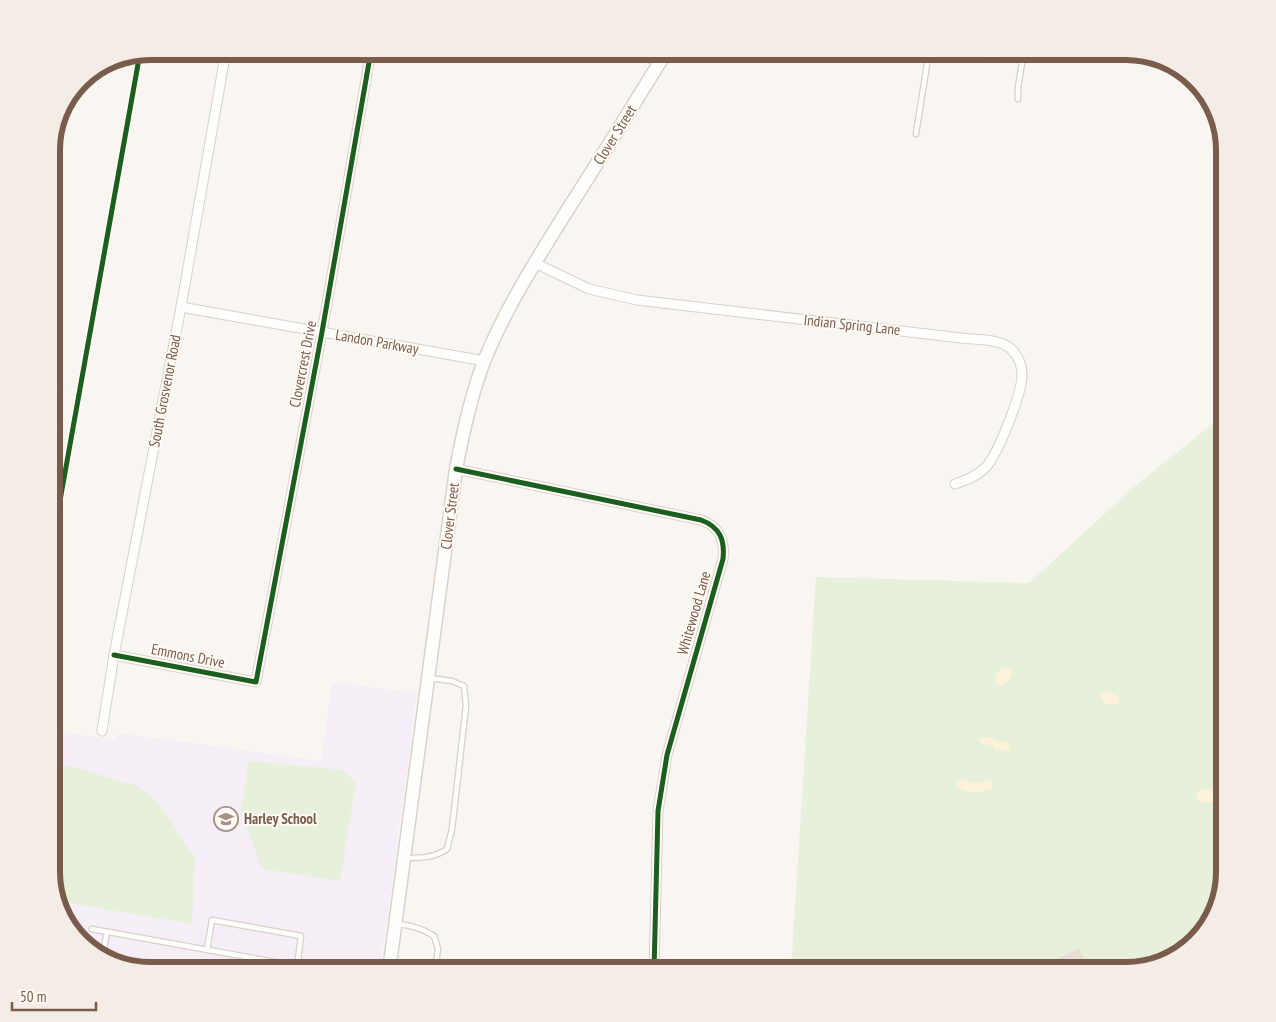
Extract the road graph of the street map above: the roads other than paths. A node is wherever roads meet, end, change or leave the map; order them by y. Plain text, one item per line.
1 (224, 60) edge
2 (369, 60) edge
3 (654, 60) edge
4 (662, 60) edge
5 (928, 60) edge
6 (1022, 60) edge
7 (660, 63) junction
8 (1018, 99) dead end
9 (916, 134) dead end
10 (535, 263) junction
11 (181, 307) junction
12 (322, 332) junction
13 (485, 360) junction
14 (456, 469) junction
15 (955, 484) dead end
16 (114, 655) junction
17 (428, 677) junction
18 (256, 682) joint
19 (102, 731) dead end
20 (404, 858) junction
21 (396, 924) junction
22 (92, 929) dead end
23 (107, 932) junction
24 (104, 949) edge
25 (207, 949) junction
26 (276, 962) edge
27 (298, 962) edge
28 (390, 962) edge
29 (436, 962) edge
30 (654, 962) edge

1 - 11 street, South Grosvenor Road
2 - 12 street, Clovercrest Drive
3 - 7 street
4 - 7 main road, Clover Street
5 - 9 lane
6 - 8 lane
7 - 10 main road, Clover Street
10 - 13 main road, Clover Street
10 - 15 street, Indian Spring Lane
11 - 12 street, Landon Parkway
11 - 16 street, South Grosvenor Road
12 - 13 street, Landon Parkway
12 - 18 street, Clovercrest Drive
13 - 14 main road, Clover Street
14 - 17 main road, Clover Street
14 - 30 street, Whitewood Lane
16 - 18 street, Emmons Drive
16 - 19 street, South Grosvenor Road
17 - 20 main road, Clover Street
17 - 20 lane
20 - 21 main road, Clover Street
21 - 28 main road, Clover Street
21 - 29 lane
22 - 23 lane
23 - 24 lane
23 - 25 lane
25 - 26 lane
25 - 27 lane

